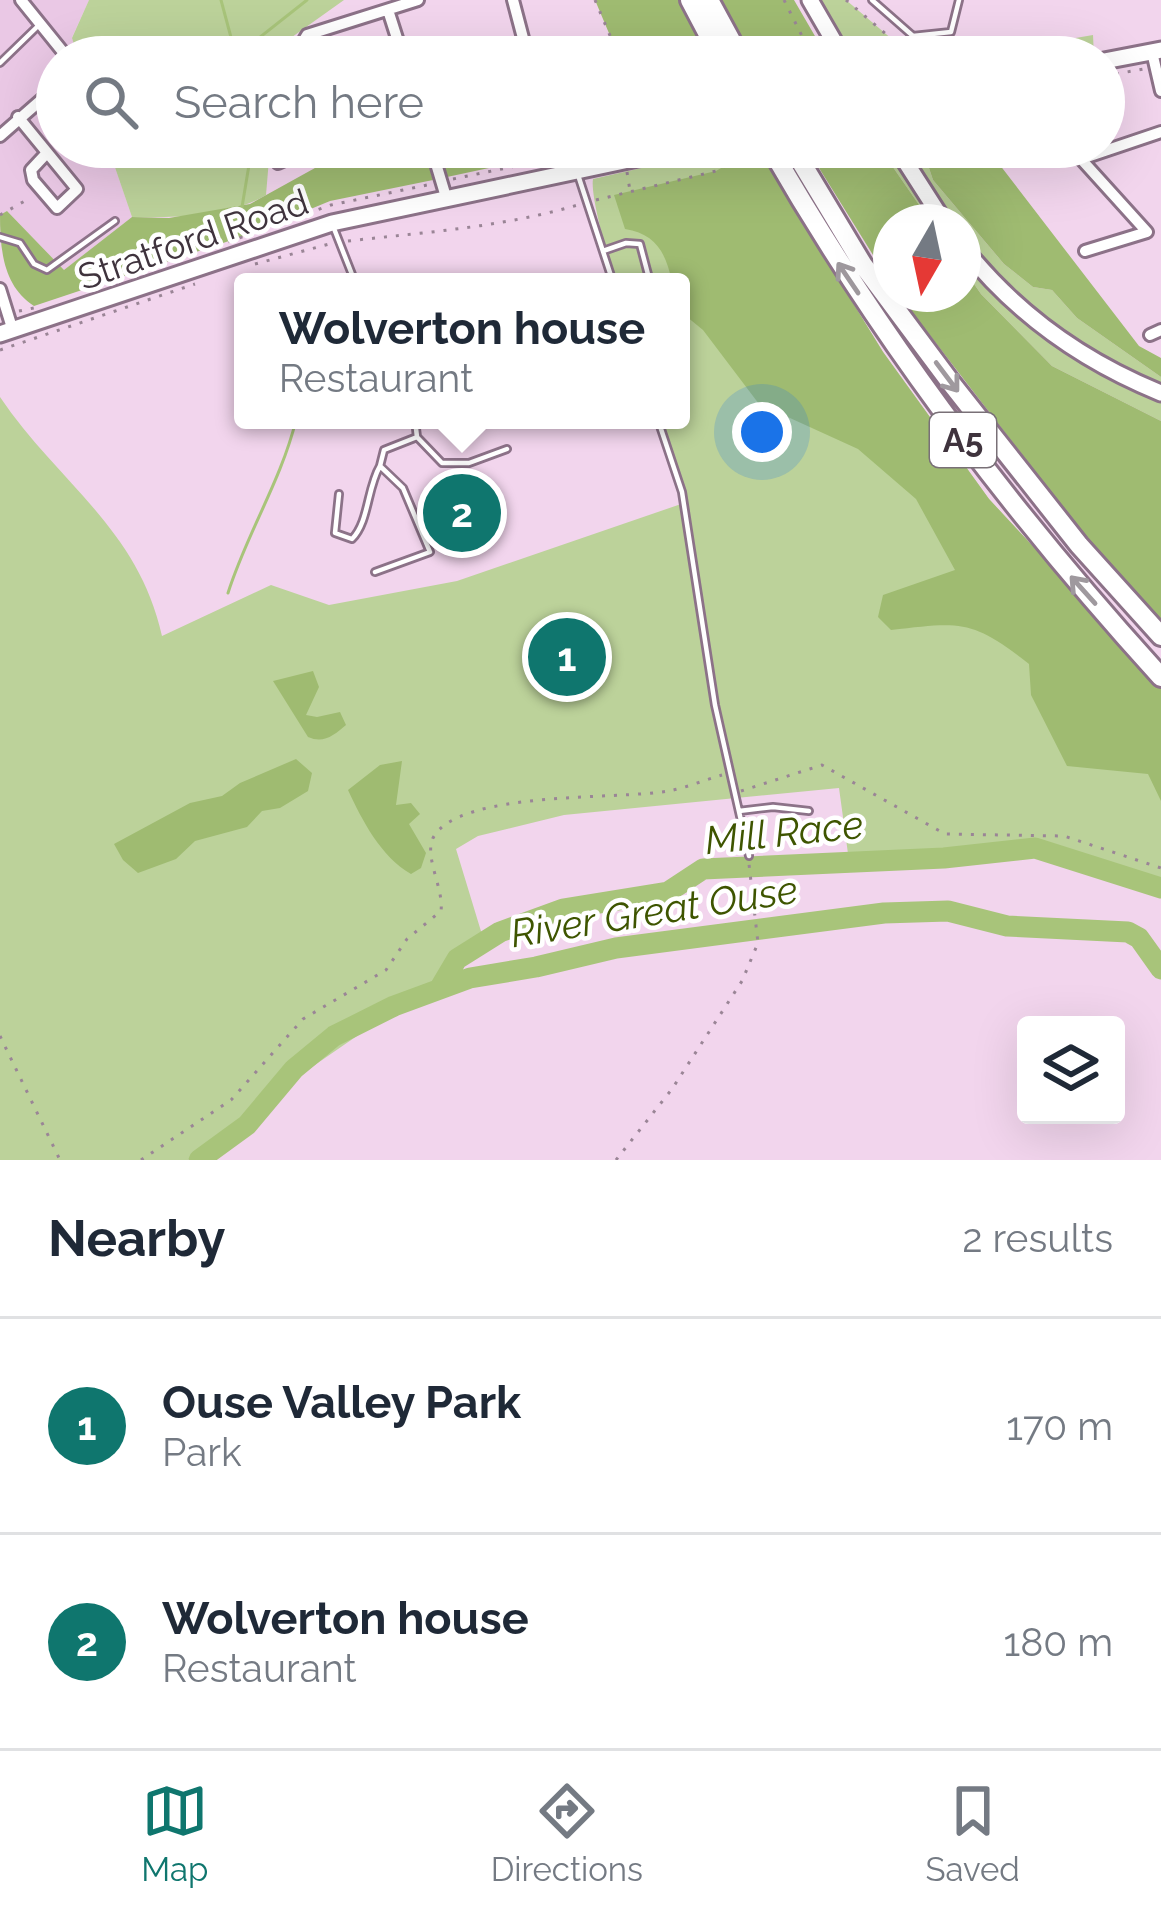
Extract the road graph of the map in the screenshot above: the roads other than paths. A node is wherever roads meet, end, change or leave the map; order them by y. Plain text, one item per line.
1 (21, 0) edge
2 (418, 0) edge
3 (513, 0) edge
4 (690, 0) edge
5 (709, 0) edge
6 (810, 0) edge
7 (872, 0) edge
8 (959, 0) edge
9 (388, 10) junction
10 (41, 23) junction
11 (51, 36) edge
12 (306, 36) edge
13 (396, 36) edge
14 (522, 36) edge
15 (709, 36) edge
16 (729, 36) edge
17 (836, 36) edge
18 (1156, 56) edge
19 (1125, 59) edge
20 (0, 63) edge
21 (1161, 91) edge
22 (36, 103) edge
23 (18, 118) junction
24 (1161, 132) edge
25 (0, 136) edge
26 (36, 143) edge
27 (1125, 144) edge
28 (36, 165) edge
29 (62, 168) edge
30 (437, 168) edge
31 (552, 168) edge
32 (576, 168) edge
33 (789, 168) edge
34 (798, 168) edge
35 (910, 168) edge
36 (1089, 168) edge
37 (801, 181) junction
38 (446, 197) junction
39 (932, 204) edge
40 (115, 221) dead end
41 (332, 223) junction
42 (1161, 228) edge
43 (1147, 232) junction
44 (0, 237) edge
45 (604, 250) junction
46 (1085, 251) dead end
47 (981, 270) edge
48 (351, 273) edge
49 (611, 273) edge
50 (648, 273) edge
51 (0, 289) edge
52 (6, 332) edge
53 (1161, 393) edge
54 (416, 429) edge
55 (661, 429) edge
56 (417, 437) junction
57 (507, 448) dead end
58 (380, 466) junction
59 (340, 494) dead end
60 (375, 572) dead end
61 (1161, 636) edge
62 (1161, 676) edge
63 (739, 811) junction
64 (809, 811) dead end
65 (748, 856) road end

1 - 10 street
2 - 9 street
3 - 14 street
4 - 15 highway
5 - 16 highway
6 - 17 street
7 - 8 lane
9 - 12 street
9 - 13 street
10 - 11 street
10 - 20 lane
18 - 19 street
18 - 21 street
22 - 23 street
23 - 25 street
23 - 26 street
24 - 27 street
28 - 29 street
30 - 38 street
31 - 38 street, Stratford Road
32 - 45 lane
33 - 37 highway, A5
34 - 37 highway, A5
35 - 39 street
36 - 43 street
37 -> 61 highway, A5
62 -> 37 highway, A5
38 - 41 street, Stratford Road
40 - 44 lane
41 - 48 lane
41 - 52 street, Stratford Road
42 - 43 street
43 - 46 street
45 - 49 lane
45 - 50 lane
47 - 53 street
51 - 52 street
54 - 56 lane
55 - 63 lane
56 - 57 lane
56 - 58 lane
58 - 59 lane
58 - 60 lane
63 - 64 lane
63 - 65 lane

